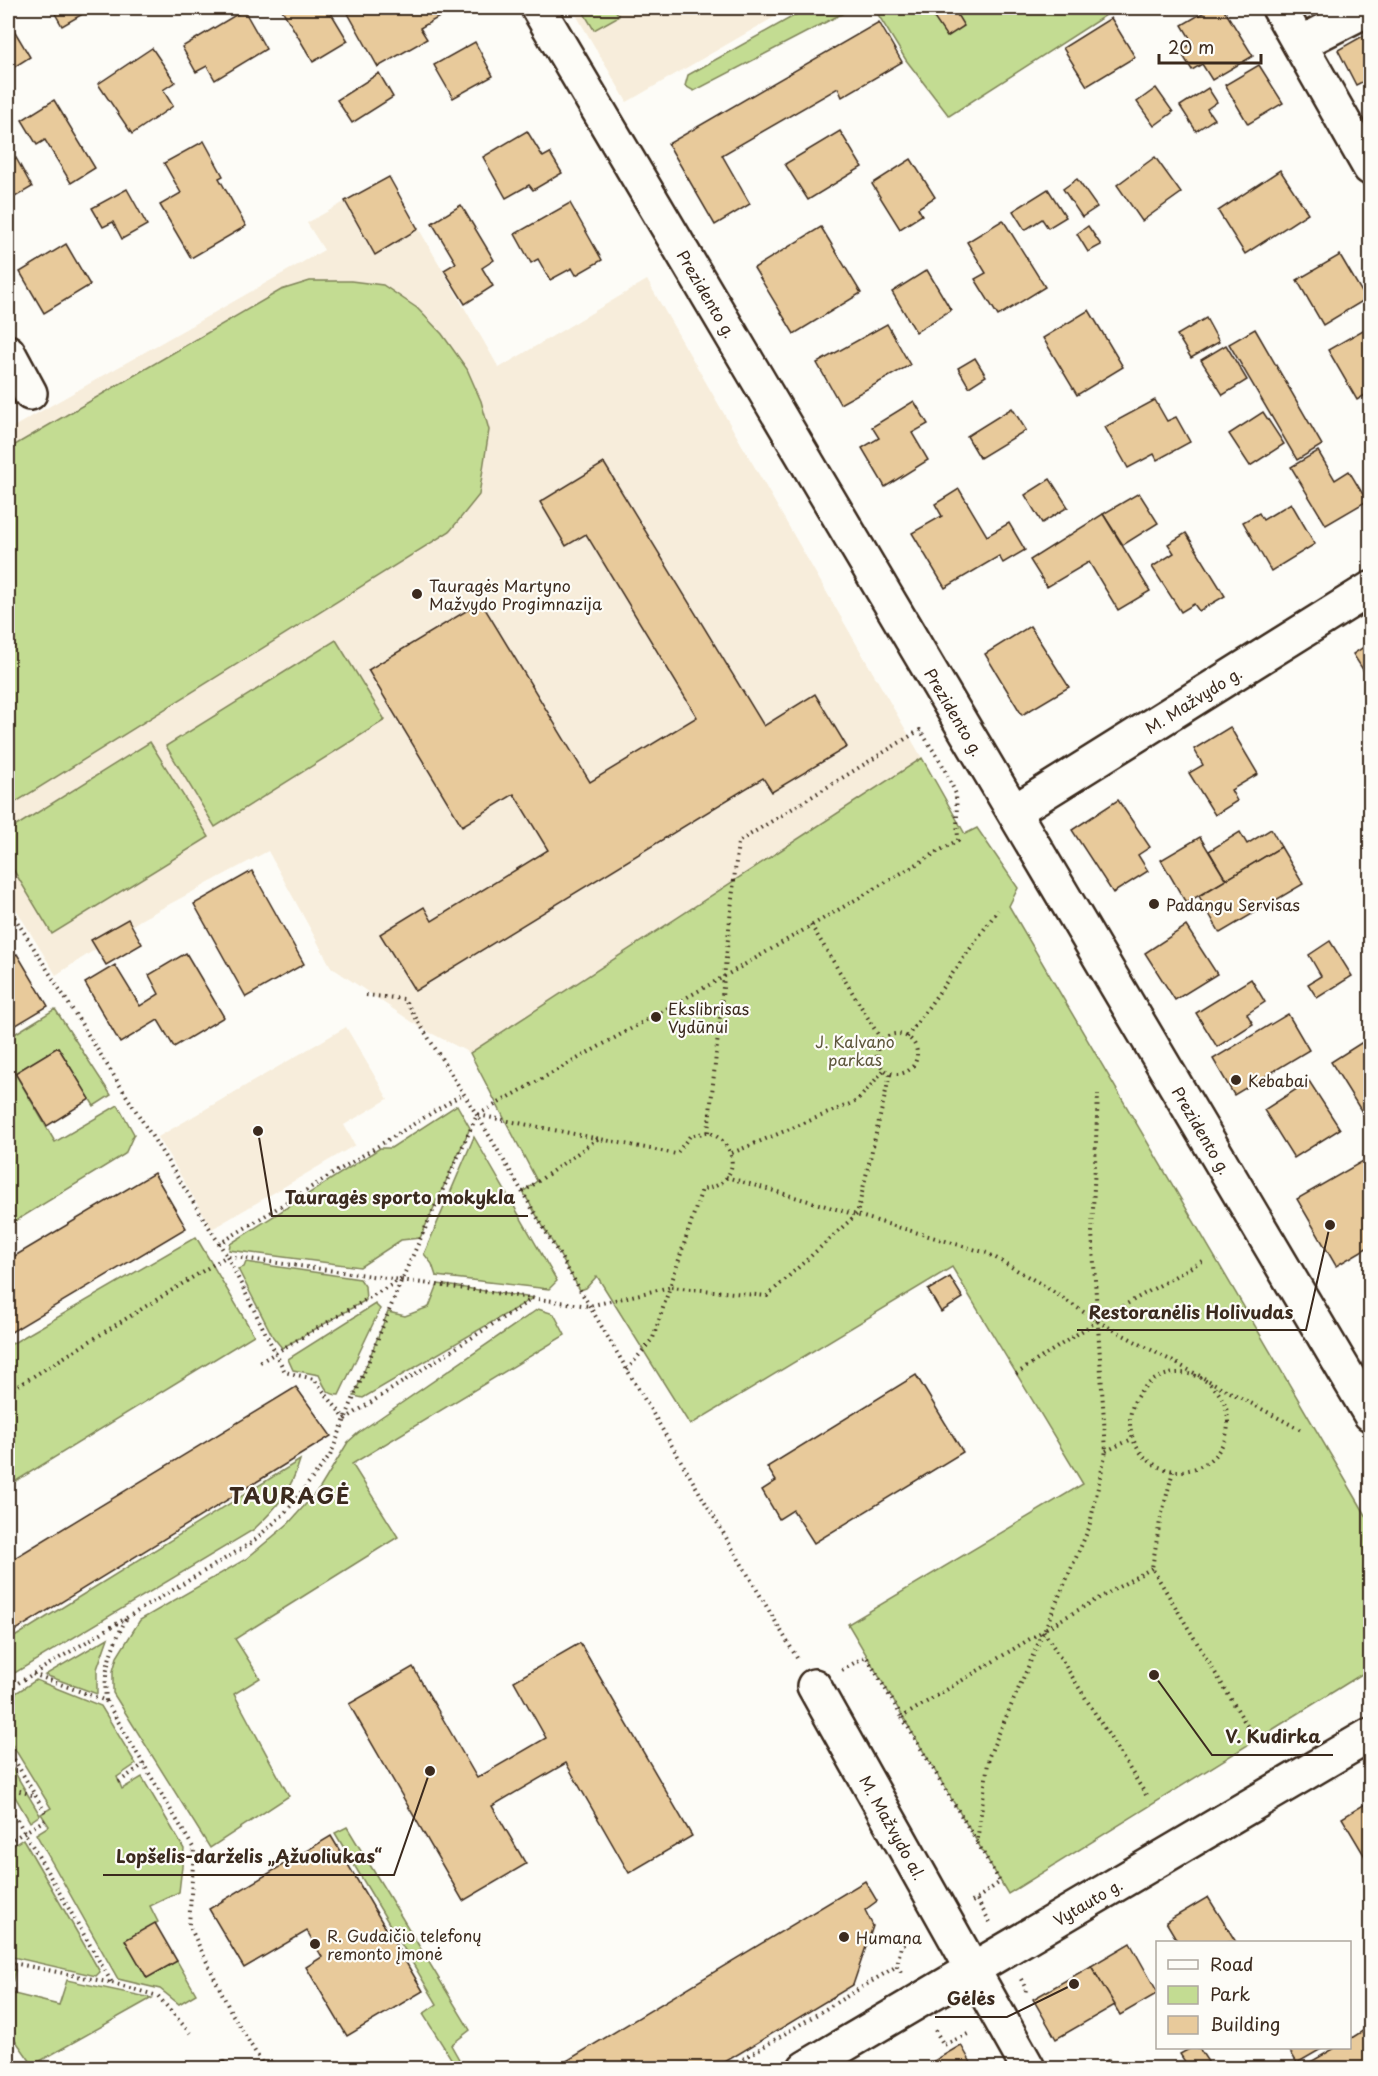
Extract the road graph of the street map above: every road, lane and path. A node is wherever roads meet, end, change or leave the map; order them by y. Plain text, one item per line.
1 (538, 8) edge
2 (1279, 8) edge
3 (1371, 8) edge
4 (1301, 43) junction
5 (1371, 168) edge
6 (8, 352) edge
7 (30, 393) dead end
8 (1371, 589) edge
9 (975, 744) junction
10 (942, 764) junction
11 (1016, 811) junction
12 (8, 907) edge
13 (998, 910) dead end
14 (811, 925) junction
15 (725, 976) junction
16 (366, 995) dead end
17 (907, 1037) junction
18 (882, 1041) junction
19 (884, 1070) junction
20 (890, 1074) junction
21 (464, 1093) junction
22 (1098, 1094) dead end
23 (477, 1115) junction
24 (708, 1132) junction
25 (600, 1138) junction
26 (732, 1153) junction
27 (726, 1178) junction
28 (523, 1192) junction
29 (857, 1214) junction
30 (219, 1244) junction
31 (226, 1256) junction
32 (1202, 1261) dead end
33 (402, 1279) junction
34 (670, 1287) junction
35 (533, 1298) junction
36 (589, 1306) junction
37 (1097, 1320) junction
38 (275, 1355) junction
39 (260, 1362) dead end
40 (627, 1370) junction
41 (1016, 1374) dead end
42 (1203, 1379) junction
43 (8, 1392) edge
44 (1371, 1414) edge
45 (345, 1419) junction
46 (1301, 1430) dead end
47 (1132, 1439) junction
48 (1106, 1451) junction
49 (1173, 1471) junction
50 (1152, 1568) junction
51 (127, 1617) junction
52 (1043, 1630) junction
53 (32, 1674) junction
54 (814, 1686) junction
55 (8, 1689) edge
56 (106, 1701) junction
57 (902, 1717) junction
58 (1249, 1729) dead end
59 (1371, 1736) edge
60 (8, 1749) edge
61 (144, 1764) junction
62 (119, 1782) dead end
63 (8, 1786) edge
64 (1146, 1795) dead end
65 (36, 1796) junction
66 (8, 1804) edge
67 (45, 1812) dead end
68 (45, 1820) dead end
69 (25, 1830) junction
70 (8, 1842) edge
71 (977, 1842) junction
72 (945, 1919) junction
73 (8, 1962) edge
74 (897, 1965) dead end
75 (971, 1968) junction
76 (112, 1983) junction
77 (190, 2033) dead end
78 (265, 2068) edge
79 (728, 2068) edge
80 (805, 2068) edge
81 (1028, 2068) edge

1 - 9 street, Prezidento g.
2 - 4 street
3 - 4 street
4 - 5 street
6 - 7 street
8 - 11 street, M. Mažvydo g.
9 - 10 path
9 - 11 street, Prezidento g.
10 - 14 path
10 - 15 path
11 - 44 street, Prezidento g.
12 - 30 path
13 - 17 path
14 - 15 path
14 - 18 path
15 - 23 path
15 - 24 path
16 - 21 path
17 - 18 path
17 - 20 path
18 - 19 path
19 - 20 path
19 - 26 path
20 - 29 path
21 - 23 path
21 - 30 path
22 - 37 path
23 - 25 path
23 - 28 path
23 - 33 path
24 - 25 path
24 - 26 path
25 - 28 path
26 - 27 path
27 - 29 path
27 - 34 path
28 - 36 path
29 - 34 path
29 - 37 path
30 - 31 path
31 - 33 path
31 - 38 path
31 - 43 path
32 - 37 path
33 - 35 path
33 - 38 path
33 - 45 path
34 - 36 path
34 - 40 path
35 - 36 path
35 - 45 path
36 - 40 path
37 - 41 path
37 - 42 path
37 - 48 path
38 - 39 path
38 - 45 path
40 - 54 path
42 - 46 path
42 - 47 path
42 - 49 path
45 - 51 path
47 - 48 path
47 - 49 path
48 - 52 path
49 - 50 path
50 - 52 path
50 - 58 path
51 - 53 path
51 - 56 path
52 - 57 path
52 - 64 path
52 - 71 path
53 - 55 path
53 - 56 path
54 - 57 path
54 - 72 street, M. Mažvydo al.
56 - 61 path
57 - 71 path
59 - 75 street, Vytauto g.
60 - 65 path
61 - 62 path
61 - 78 path
63 - 65 path
65 - 67 path
66 - 69 path
68 - 69 path
69 - 70 path
69 - 76 path
71 - 72 path
72 - 75 street, M. Mažvydo al.
73 - 76 path
74 - 79 path
75 - 80 street, Vytauto g.
75 - 81 street, M. Mažvydo al.
76 - 77 path

